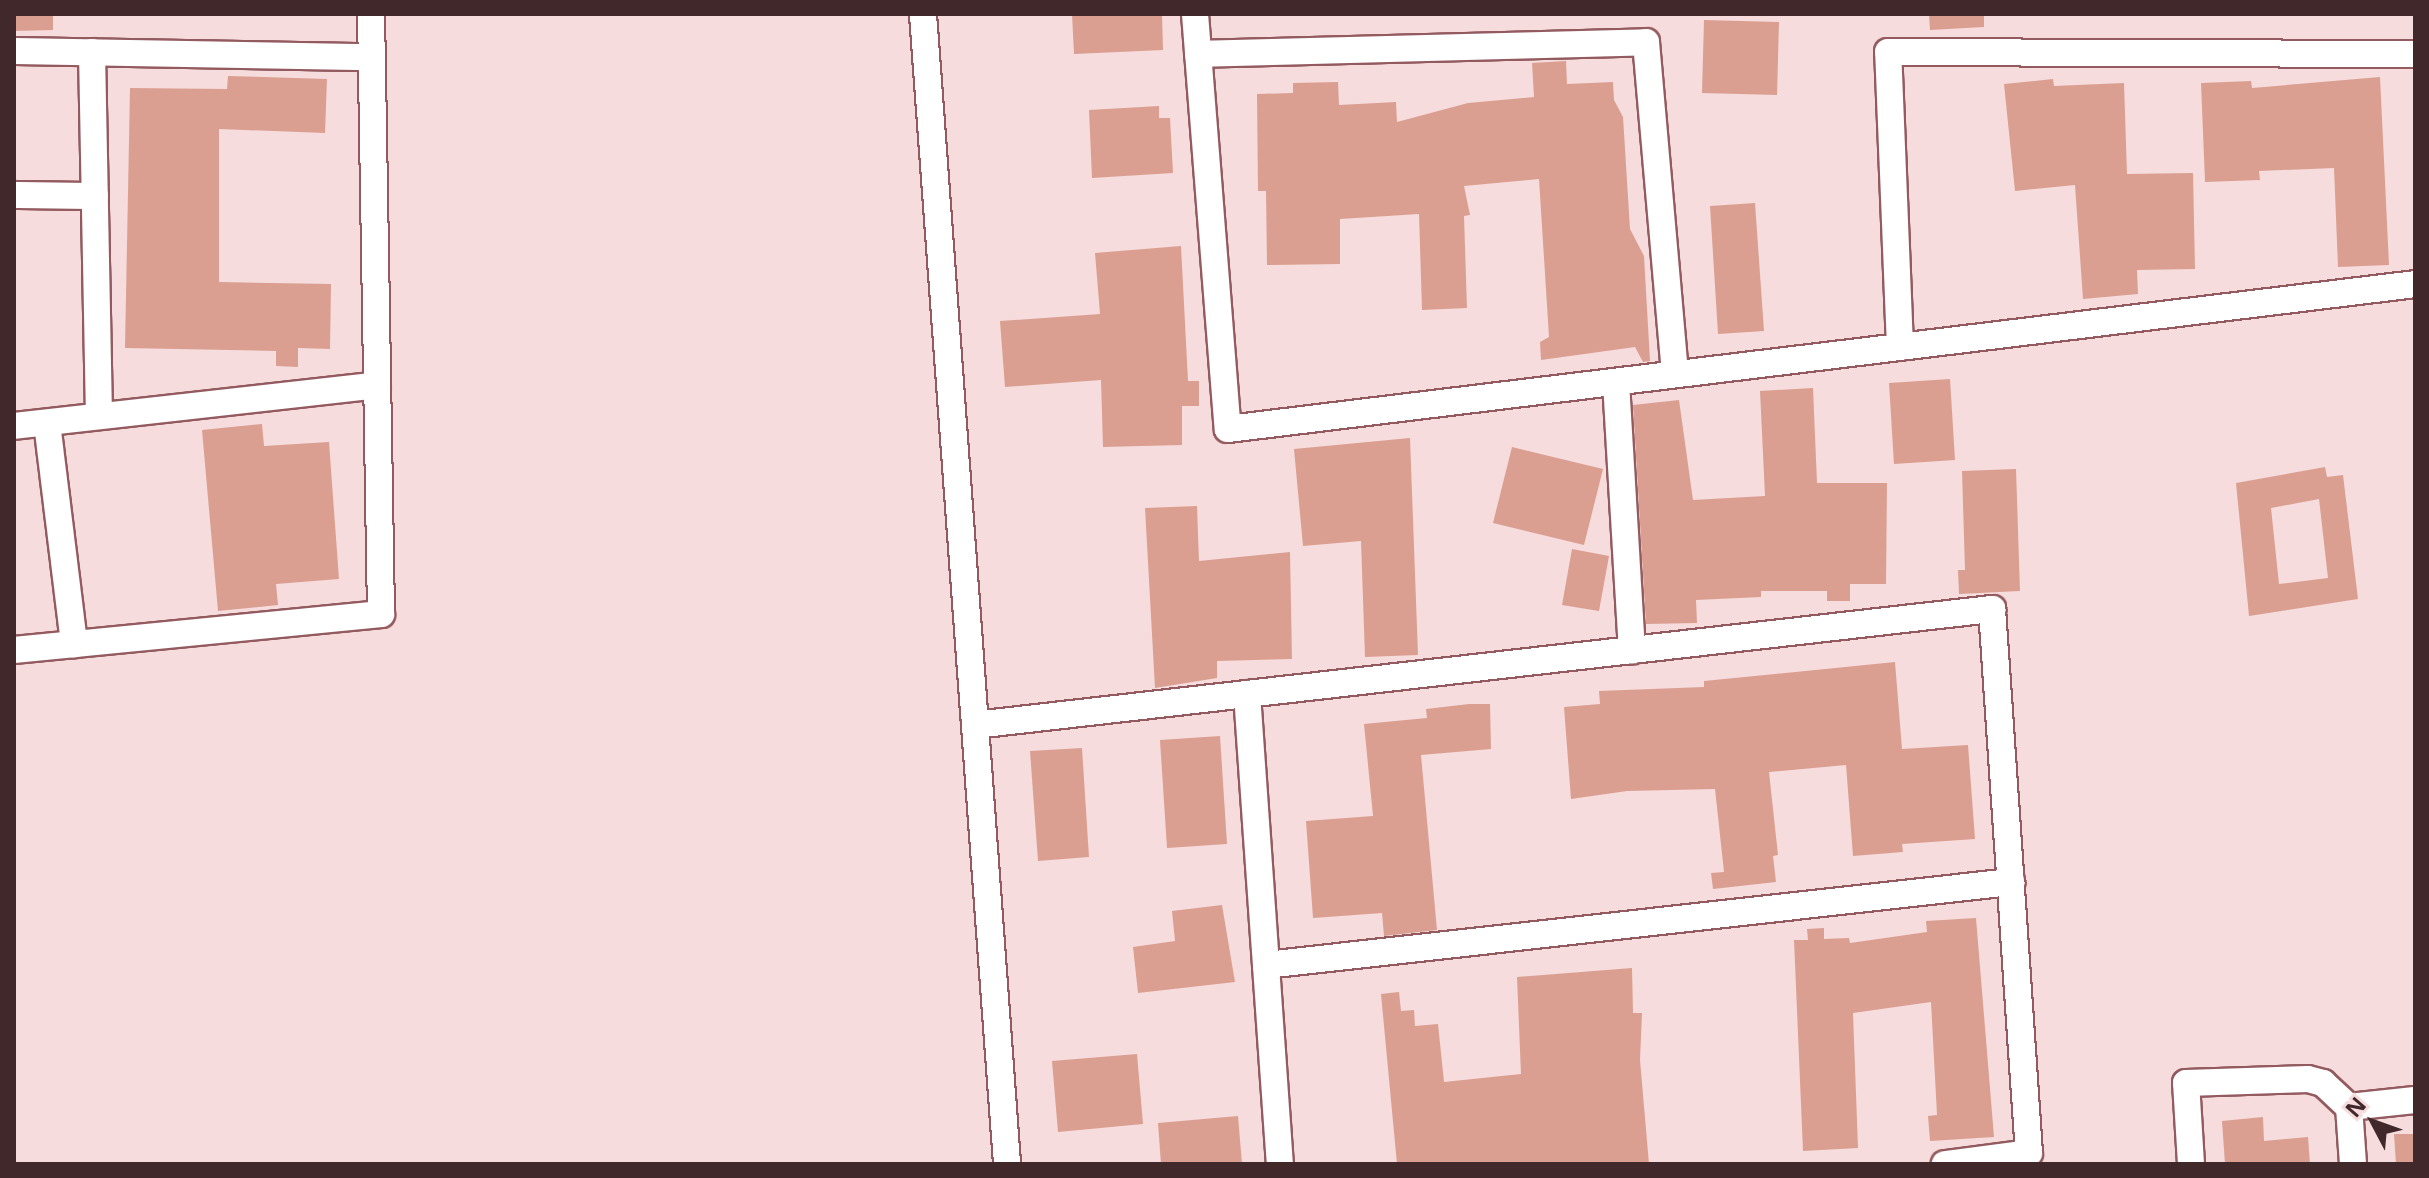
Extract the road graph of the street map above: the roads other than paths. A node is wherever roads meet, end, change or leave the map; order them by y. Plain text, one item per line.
1 (371, 14) edge
2 (923, 14) edge
3 (1195, 14) edge
4 (14, 51) edge
5 (92, 52) junction
6 (1198, 54) junction
7 (2415, 54) edge
8 (372, 57) junction
9 (14, 195) edge
10 (95, 196) junction
11 (2415, 284) edge
12 (1900, 347) junction
13 (1675, 374) junction
14 (1616, 382) junction
15 (377, 385) junction
16 (99, 416) junction
17 (47, 423) junction
18 (14, 426) edge
19 (74, 644) junction
20 (14, 650) edge
21 (1632, 651) junction
22 (1247, 694) junction
23 (975, 725) junction
24 (2011, 882) junction
25 (1266, 965) junction
26 (2415, 1100) edge
27 (2349, 1107) junction
28 (1007, 1164) edge
29 (1280, 1164) edge
30 (1945, 1164) edge
31 (2191, 1164) edge
32 (2353, 1164) edge

1 - 8 street
2 - 23 street
3 - 6 street
4 - 5 street
5 - 8 street
5 - 10 street
6 - 13 street
6 - 14 street
7 - 12 street
8 - 15 street
9 - 10 street
10 - 16 street
11 - 12 street
12 - 13 street
13 - 14 street
14 - 21 street
15 - 16 street
15 - 19 street
16 - 17 street
17 - 18 street
17 - 19 street
19 - 20 street
21 - 22 street
21 - 24 street
22 - 23 street
22 - 25 street
23 - 28 street
24 - 25 street
24 - 30 street
25 - 29 street
26 - 27 street
27 - 31 street
27 - 32 street

